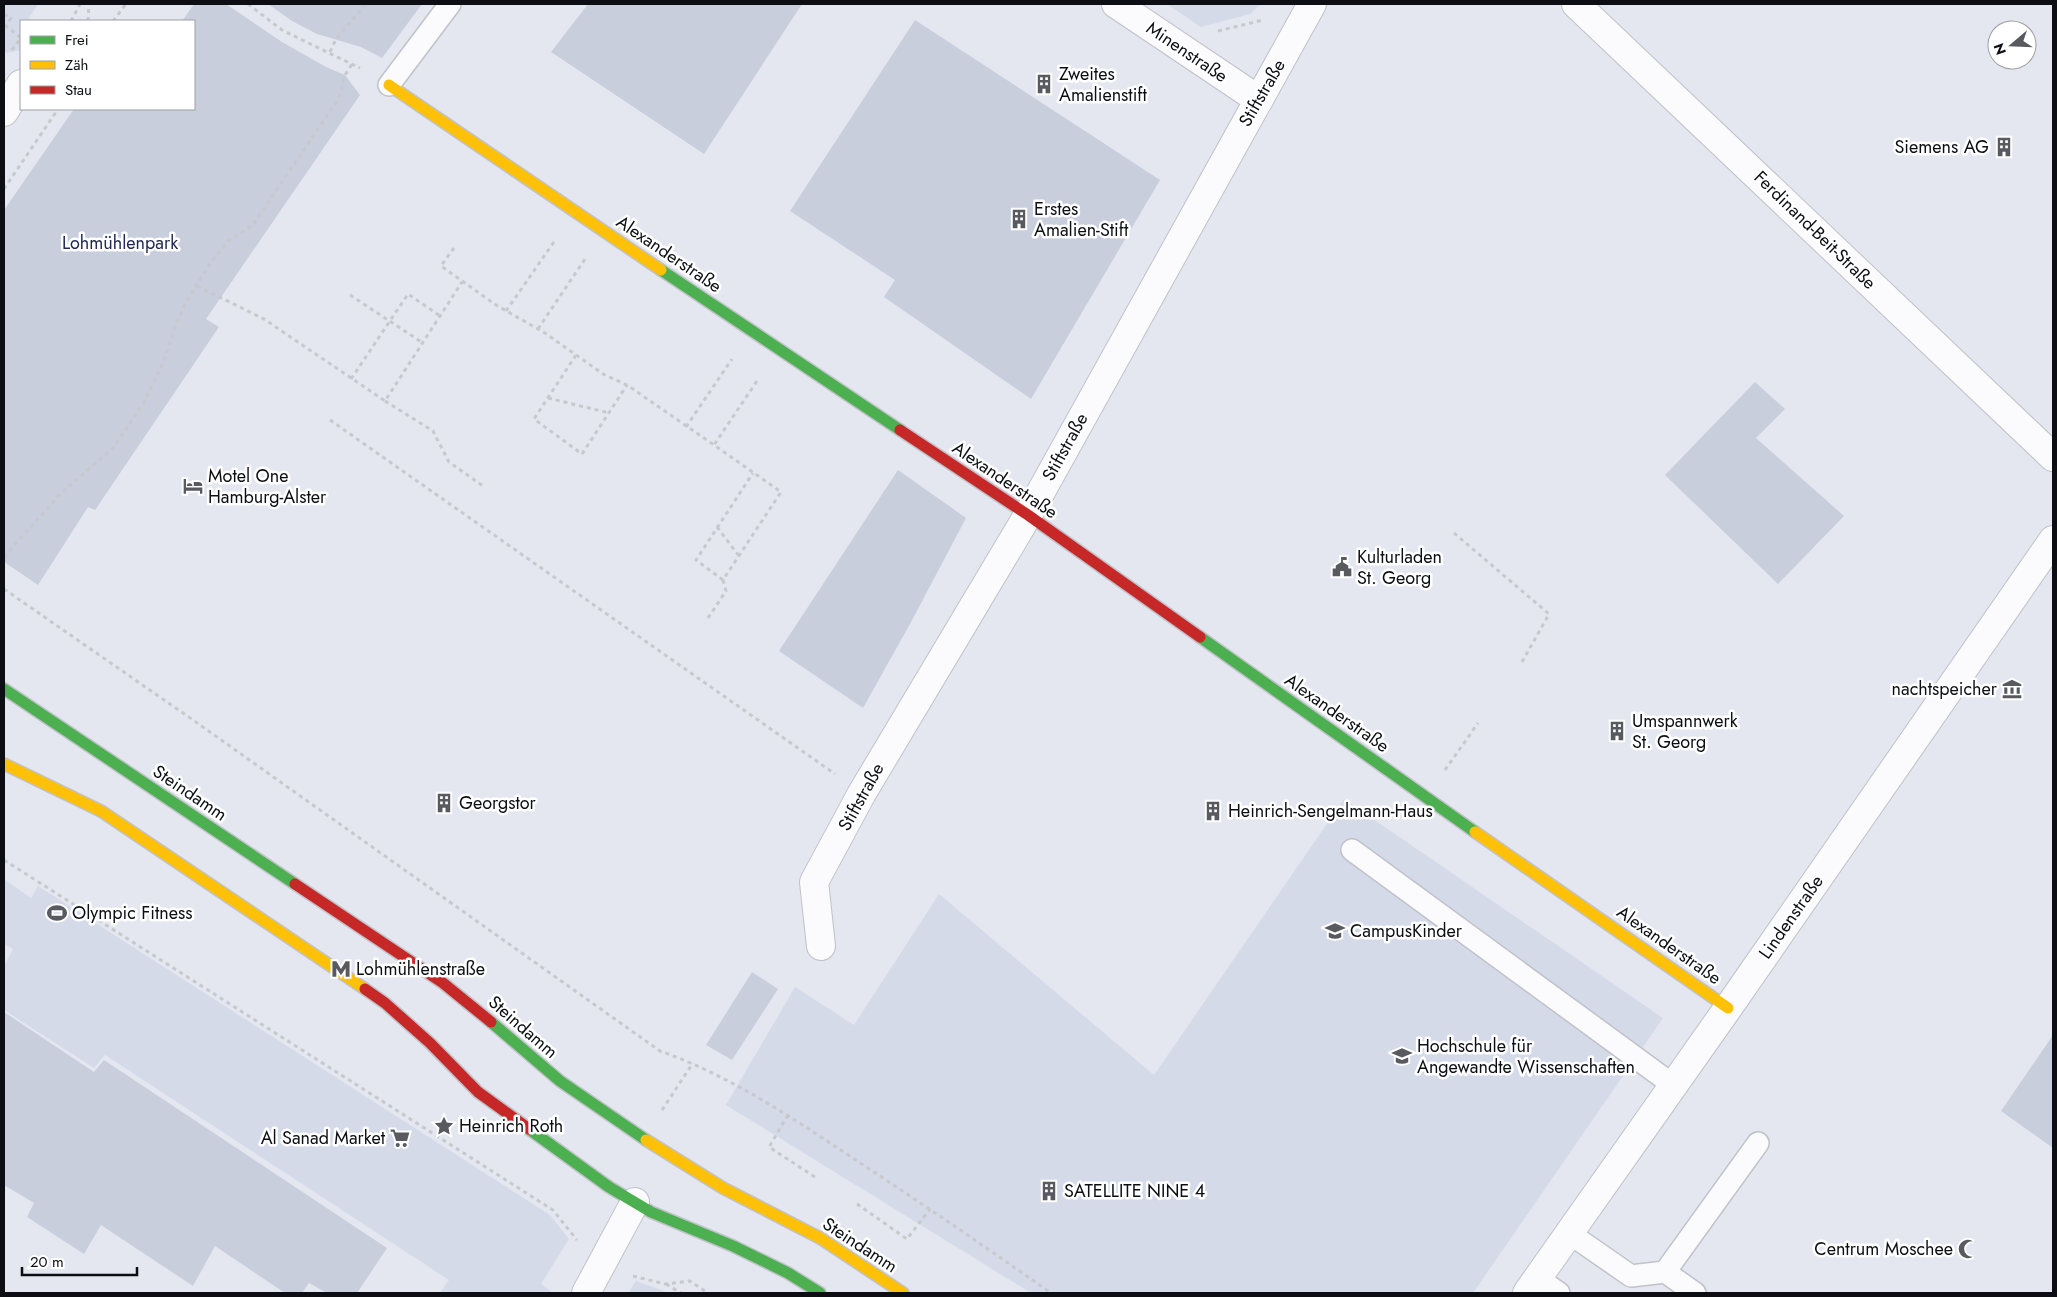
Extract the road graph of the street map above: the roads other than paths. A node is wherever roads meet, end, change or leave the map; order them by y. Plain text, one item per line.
1 (450, 4) edge
2 (1116, 4) edge
3 (1312, 4) edge
4 (1576, 4) edge
5 (389, 85) joint
6 (20, 86) edge
7 (1259, 100) junction
8 (4, 112) edge
9 (2053, 457) edge
10 (1028, 515) junction
11 (2053, 540) edge
12 (4, 689) edge
13 (4, 764) edge
14 (1352, 850) dead end
15 (821, 946) dead end
16 (1728, 1008) junction
17 (1674, 1085) junction
18 (1758, 1143) dead end
19 (635, 1202) junction
20 (1569, 1233) junction
21 (1664, 1272) junction
22 (1541, 1288) edge
23 (586, 1293) edge
24 (820, 1293) edge
25 (903, 1293) edge
26 (1695, 1293) edge

1 - 5 lane
2 - 7 street, Minenstraße
3 - 7 street, Stiftstraße
4 - 9 street, Ferdinand-Beit-Straße
5 - 10 main road, Alexanderstraße
6 - 8 street
7 - 10 street, Stiftstraße
10 - 15 street, Stiftstraße
10 - 16 main road, Alexanderstraße
11 - 16 street, Lindenstraße
12 - 25 main road, Steindamm
13 - 19 main road
14 - 17 lane
16 - 17 street, Lindenstraße
17 - 20 street, Lindenstraße
18 - 21 lane
19 - 23 street
19 - 24 main road
20 - 21 lane
20 - 22 street, Lindenstraße
21 - 26 lane

